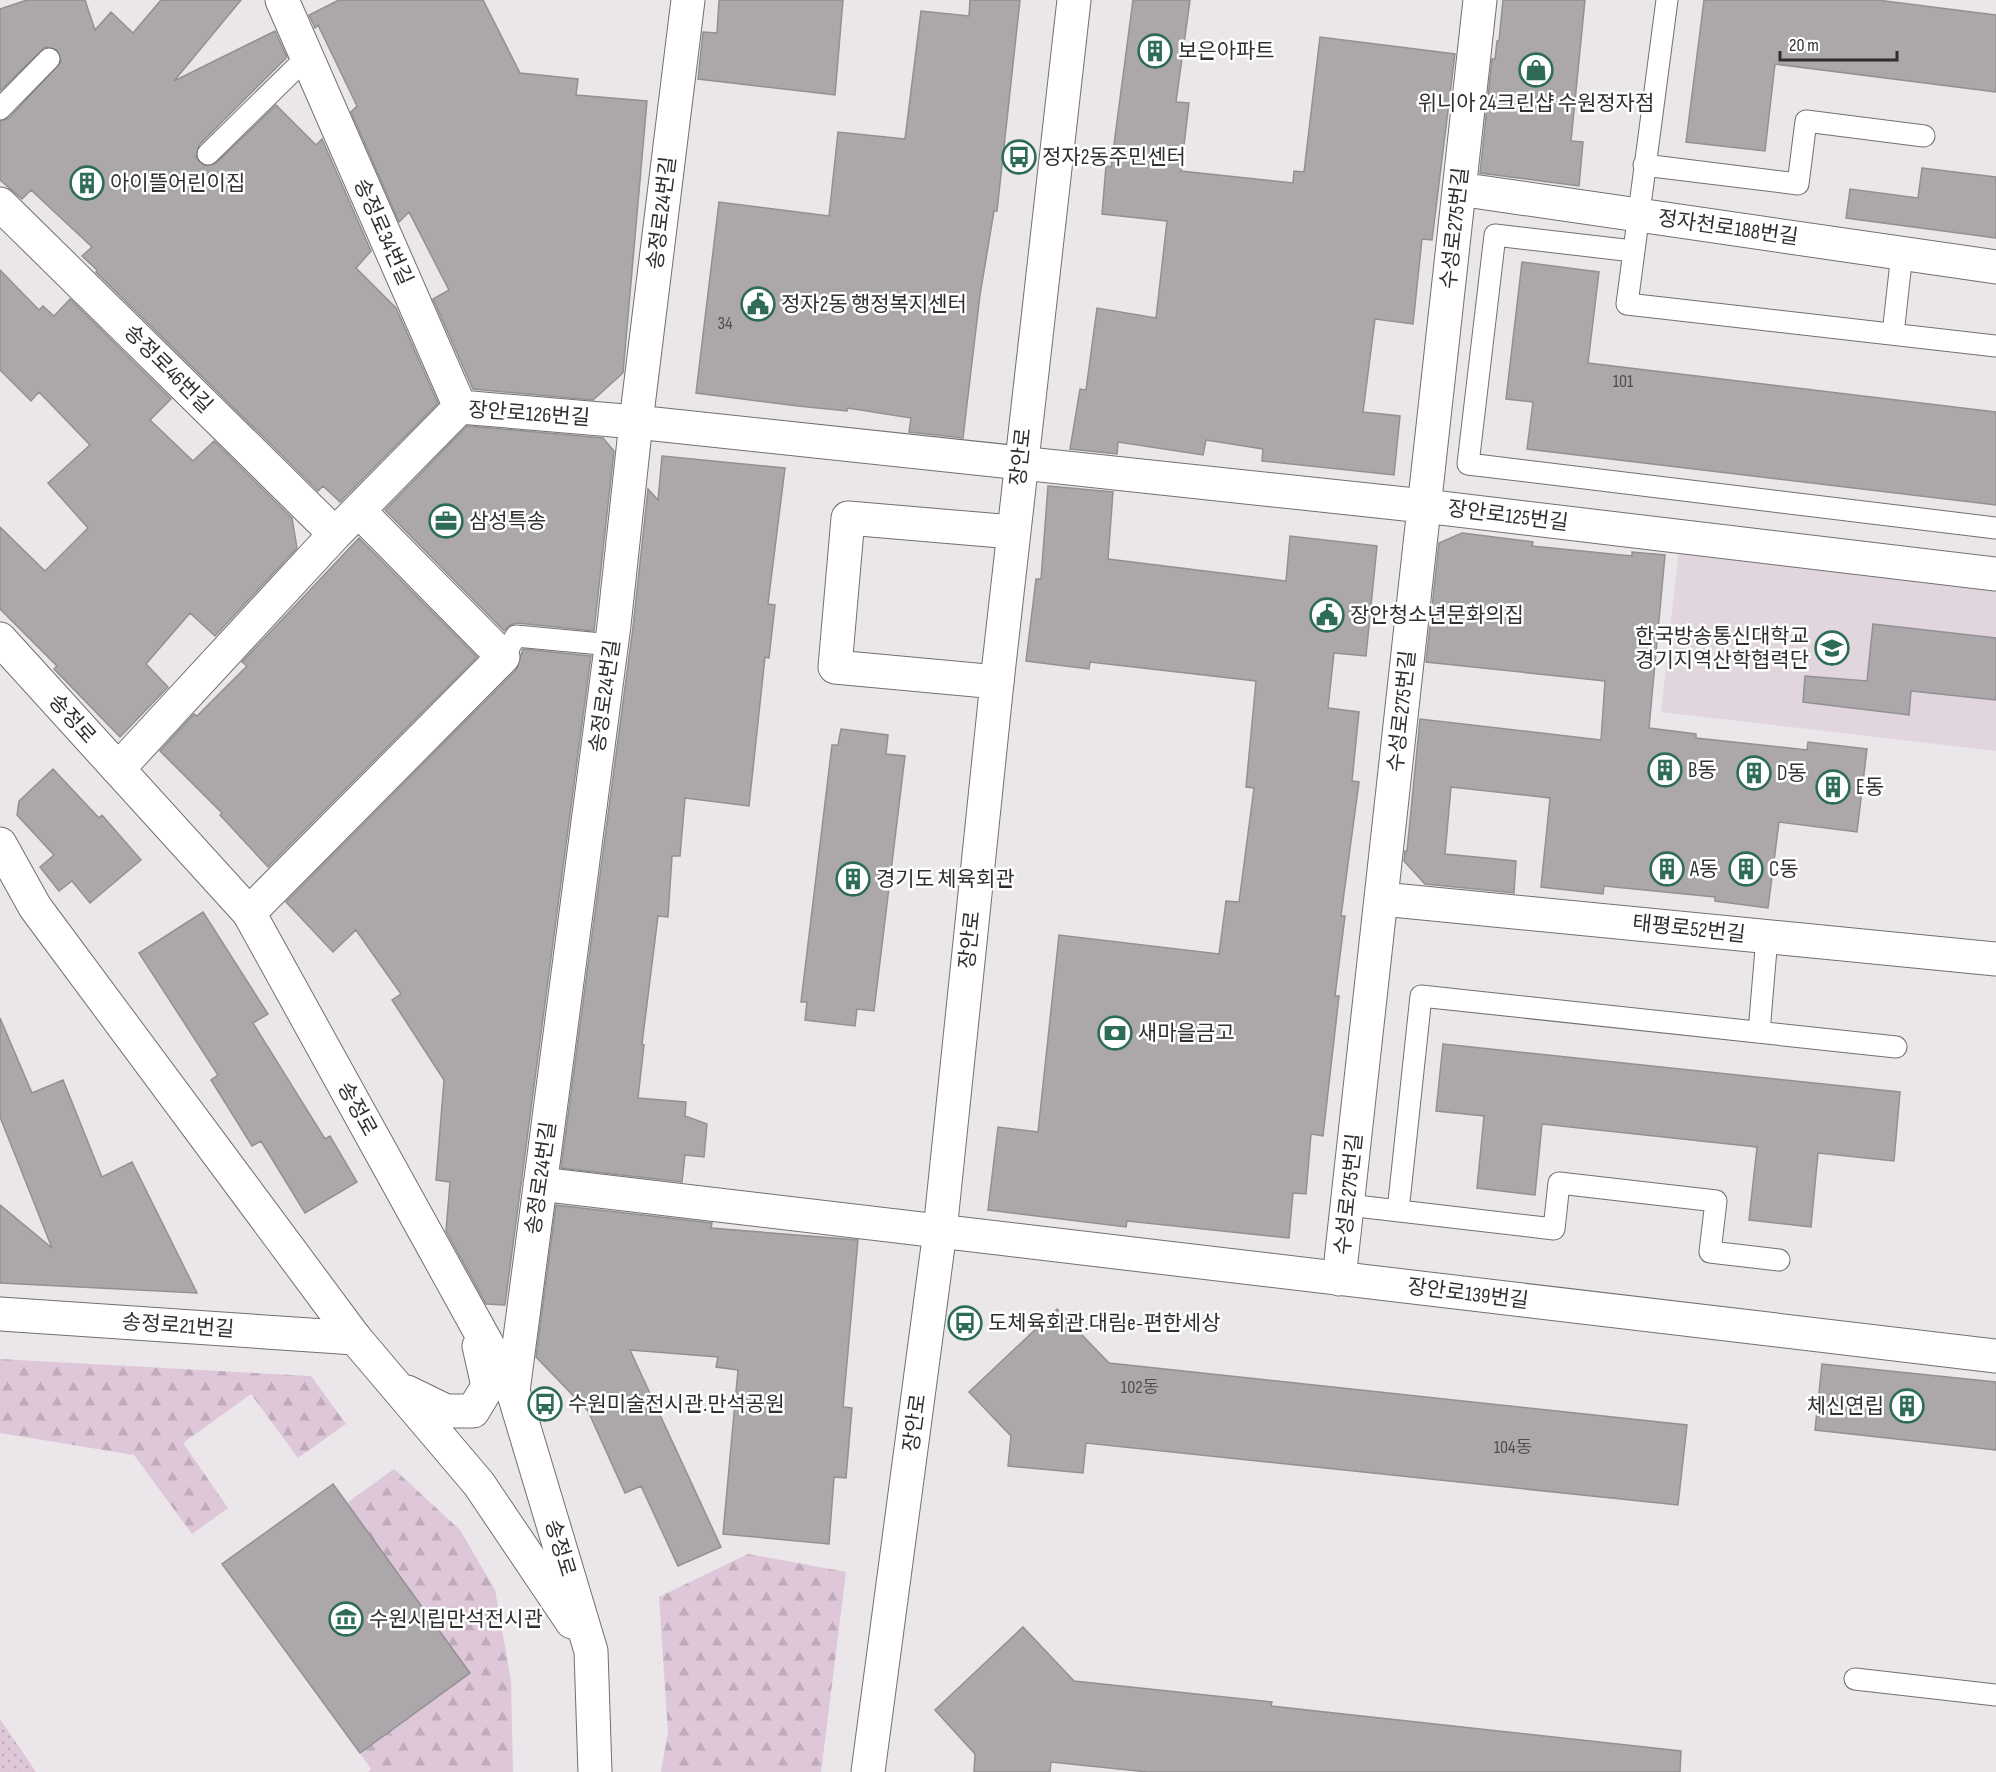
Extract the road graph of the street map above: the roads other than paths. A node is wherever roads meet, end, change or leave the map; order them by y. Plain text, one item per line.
1 (282, 0) edge
2 (688, 0) edge
3 (1074, 0) edge
4 (1480, 0) edge
5 (1667, 0) edge
6 (306, 58) junction
7 (49, 59) dead end
8 (0, 109) edge
9 (1924, 136) dead end
10 (208, 154) dead end
11 (1644, 165) junction
12 (1460, 189) junction
13 (0, 204) edge
14 (1637, 214) junction
15 (1633, 251) junction
16 (1902, 253) junction
17 (1996, 267) edge
18 (1893, 334) junction
19 (1996, 346) edge
20 (460, 407) junction
21 (636, 422) junction
22 (1020, 465) junction
23 (1424, 506) junction
24 (359, 511) junction
25 (1996, 528) edge
26 (1013, 532) junction
27 (335, 534) junction
28 (1996, 574) edge
29 (0, 639) edge
30 (612, 645) junction
31 (503, 657) junction
32 (997, 682) junction
33 (118, 769) junction
34 (0, 844) edge
35 (1382, 899) junction
36 (249, 913) junction
37 (1767, 937) junction
38 (1996, 959) edge
39 (1759, 1032) junction
40 (1896, 1047) dead end
41 (540, 1184) junction
42 (1348, 1205) junction
43 (1398, 1211) junction
44 (940, 1230) junction
45 (1779, 1260) dead end
46 (1340, 1279) junction
47 (0, 1314) edge
48 (473, 1319) junction
49 (355, 1338) junction
50 (1996, 1356) edge
51 (397, 1387) junction
52 (513, 1391) junction
53 (591, 1651) junction
54 (1855, 1679) dead end
55 (1996, 1695) edge
56 (595, 1772) edge
57 (868, 1772) edge

1 - 6 street, 송정로34번길
2 - 21 street, 송정로24번길
3 - 22 street, 장안로
4 - 12 street, 수성로275번길
5 - 11 lane
6 - 10 lane
6 - 20 street, 송정로34번길
7 - 8 lane
9 - 11 lane
11 - 14 lane
12 - 14 street, 정자천로188번길
12 - 23 street, 수성로275번길
13 - 27 street, 송정로46번길
14 - 15 lane
14 - 16 street, 정자천로188번길
15 - 18 lane
15 - 25 lane
16 - 17 street, 정자천로188번길
16 - 18 lane
18 - 19 lane
20 - 21 street, 장안로126번길
20 - 24 street, 장안로126번길
21 - 22 street, 장안로126번길
21 - 30 street, 송정로24번길
22 - 23 street, 장안로125번길
22 - 26 street, 장안로
23 - 28 street, 장안로125번길
23 - 35 street, 수성로275번길
24 - 27 street, 장안로126번길
24 - 31 street
26 - 32 street, 장안로
26 - 32 street
27 - 33 street, 장안로126번길
29 - 33 street, 송정로
30 - 31 lane
30 - 41 street, 송정로24번길
31 - 36 street
32 - 44 street, 장안로
33 - 36 street, 송정로
34 - 49 street, 송정로
35 - 37 street, 태평로52번길
35 - 42 street, 수성로275번길
36 - 48 street, 송정로
37 - 38 street, 태평로52번길
37 - 39 lane
39 - 40 lane
39 - 43 lane
41 - 44 street, 장안로139번길
41 - 52 street, 송정로24번길
42 - 43 lane
42 - 46 street, 수성로275번길
43 - 45 lane
44 - 46 street, 장안로139번길
44 - 57 street, 장안로
46 - 50 street, 장안로139번길
47 - 49 street, 송정로21번길
48 - 51 street
48 - 52 street, 송정로
49 - 51 street, 송정로
51 - 53 street, 송정로
52 - 53 street, 송정로
53 - 56 street, 송정로
54 - 55 lane

